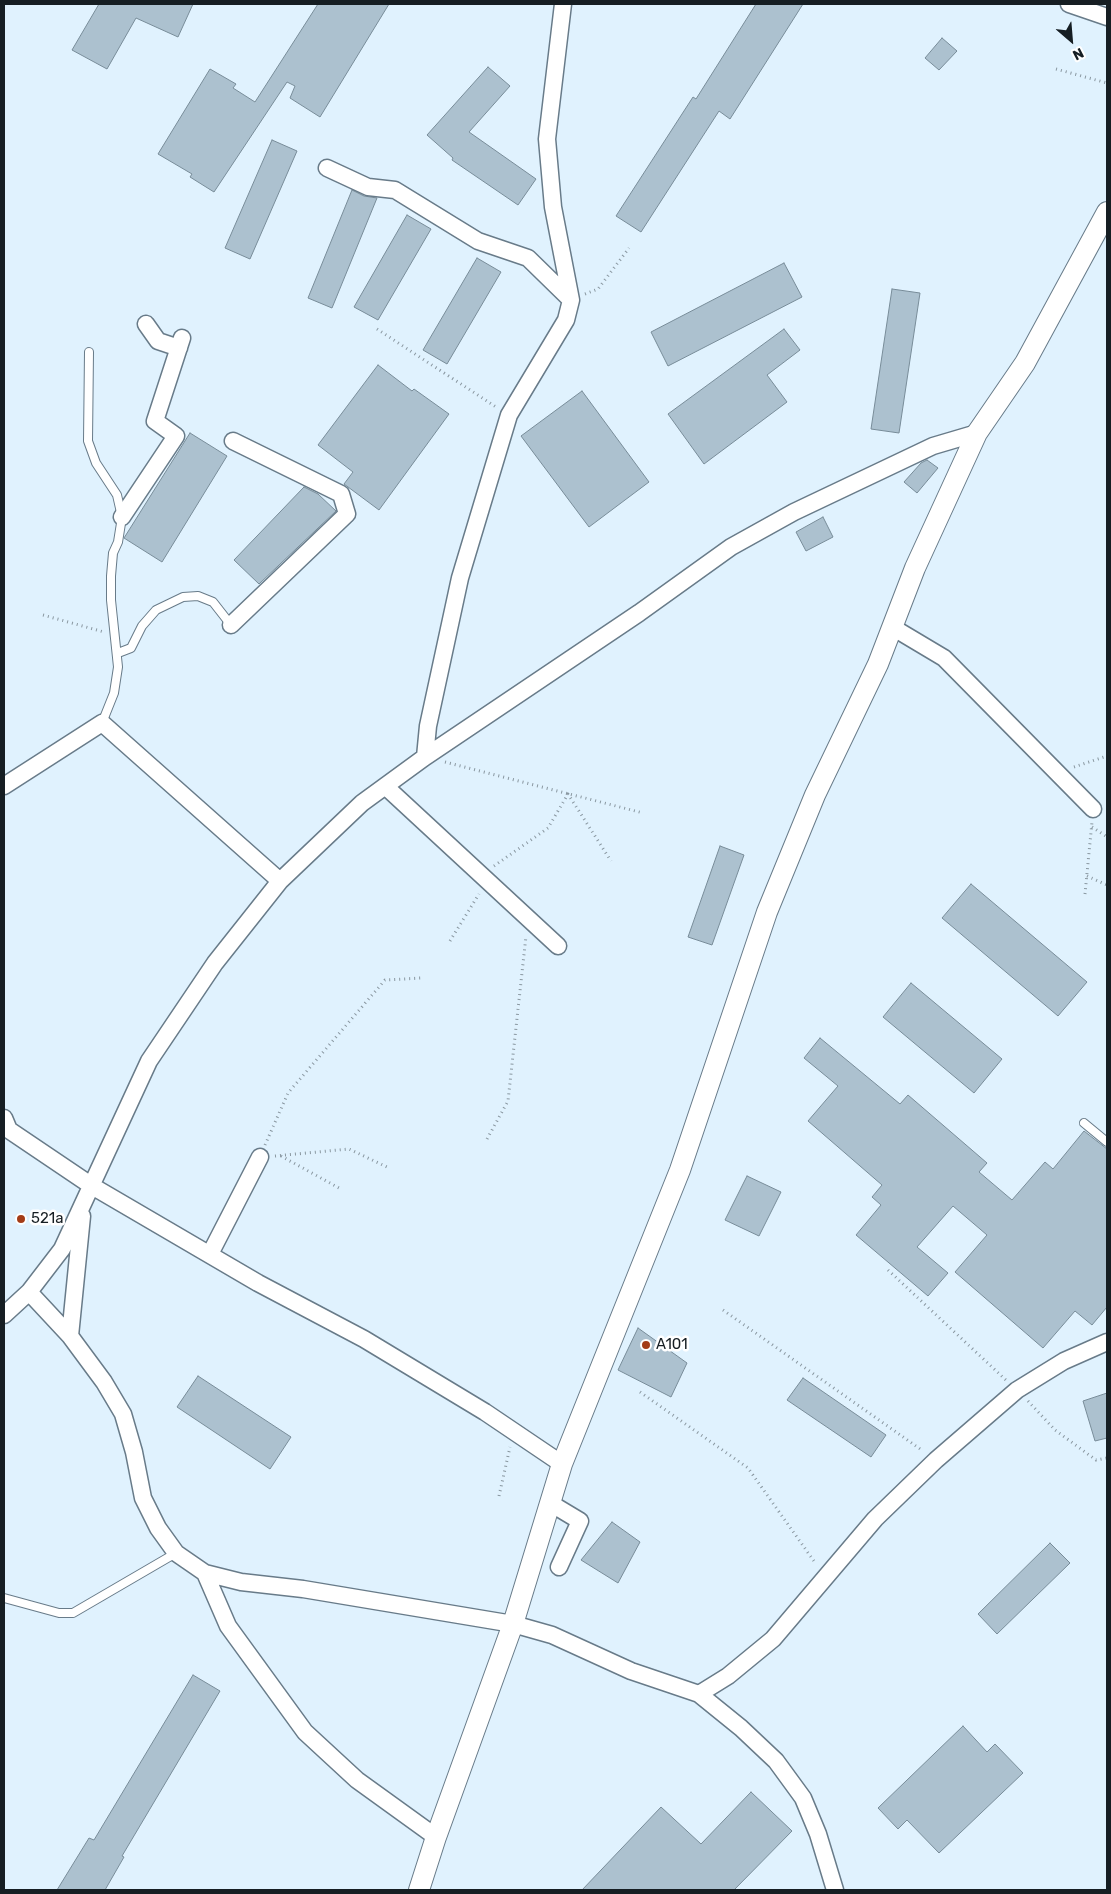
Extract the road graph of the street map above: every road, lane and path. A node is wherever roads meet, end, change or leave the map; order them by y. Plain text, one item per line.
1 (564, 4) edge
2 (1069, 4) edge
3 (1107, 17) edge
4 (1056, 69) dead end
5 (1107, 83) edge
6 (327, 168) dead end
7 (1107, 212) edge
8 (629, 248) dead end
9 (571, 300) junction
10 (146, 324) dead end
11 (377, 329) dead end
12 (89, 352) dead end
13 (509, 415) junction
14 (977, 433) junction
15 (233, 441) dead end
16 (122, 517) junction
17 (43, 615) dead end
18 (230, 625) joint
19 (892, 627) junction
20 (115, 635) junction
21 (118, 653) junction
22 (102, 722) junction
23 (1107, 756) edge
24 (425, 757) junction
25 (1056, 773) junction
26 (4, 786) edge
27 (385, 786) junction
28 (568, 794) junction
29 (1093, 809) joint
30 (643, 814) dead end
31 (1092, 827) junction
32 (1107, 837) edge
33 (611, 861) dead end
34 (1087, 876) junction
35 (485, 878) junction
36 (280, 881) junction
37 (1107, 885) edge
38 (1086, 894) dead end
39 (528, 918) junction
40 (450, 940) dead end
41 (558, 946) dead end
42 (421, 978) dead end
43 (4, 1118) edge
44 (1084, 1123) dead end
45 (487, 1139) dead end
46 (1107, 1142) edge
47 (281, 1155) junction
48 (260, 1158) junction
49 (387, 1168) dead end
50 (92, 1186) junction
51 (340, 1188) dead end
52 (84, 1204) junction
53 (210, 1254) junction
54 (888, 1270) dead end
55 (28, 1292) junction
56 (723, 1310) dead end
57 (4, 1312) edge
58 (70, 1336) junction
59 (1107, 1342) edge
60 (1017, 1390) junction
61 (640, 1392) dead end
62 (513, 1431) junction
63 (1107, 1458) edge
64 (936, 1460) junction
65 (562, 1464) junction
66 (500, 1496) dead end
67 (550, 1503) junction
68 (176, 1553) junction
69 (559, 1567) dead end
70 (205, 1573) junction
71 (826, 1577) junction
72 (4, 1598) edge
73 (513, 1624) junction
74 (699, 1694) junction
75 (436, 1838) junction
76 (419, 1890) edge
77 (835, 1890) edge

1 - 9 street
2 - 3 street
4 - 5 path
6 - 9 street
7 - 14 street
8 - 9 path
9 - 13 street
10 - 16 street
11 - 13 path
12 - 16 lane
13 - 24 street
14 - 19 street
14 - 24 street
15 - 18 street
16 - 20 lane
17 - 20 path
18 - 21 lane
19 - 25 street
19 - 65 street
20 - 21 lane
21 - 22 lane
22 - 26 street
22 - 36 street
23 - 25 path
24 - 27 street
24 - 28 path
25 - 29 street
27 - 35 street
27 - 36 street
28 - 30 path
28 - 33 path
28 - 35 path
29 - 31 path
31 - 32 path
31 - 34 path
34 - 37 path
34 - 38 path
35 - 39 street
35 - 40 path
36 - 50 street
39 - 41 street
39 - 45 path
42 - 48 path
43 - 50 street
44 - 46 lane
47 - 48 path
47 - 49 path
47 - 51 path
48 - 53 street
50 - 52 street
50 - 53 street
52 - 55 street
52 - 58 street
53 - 62 street
54 - 60 path
55 - 57 street
55 - 58 street
56 - 64 path
58 - 68 street
59 - 60 street
60 - 63 path
60 - 64 street
61 - 71 path
62 - 65 street
62 - 66 path
64 - 71 street
65 - 67 street
67 - 69 street
67 - 73 street
68 - 70 street
68 - 72 lane
70 - 73 street
70 - 75 street
71 - 74 street
73 - 74 street
73 - 75 street
74 - 77 street
75 - 76 street

